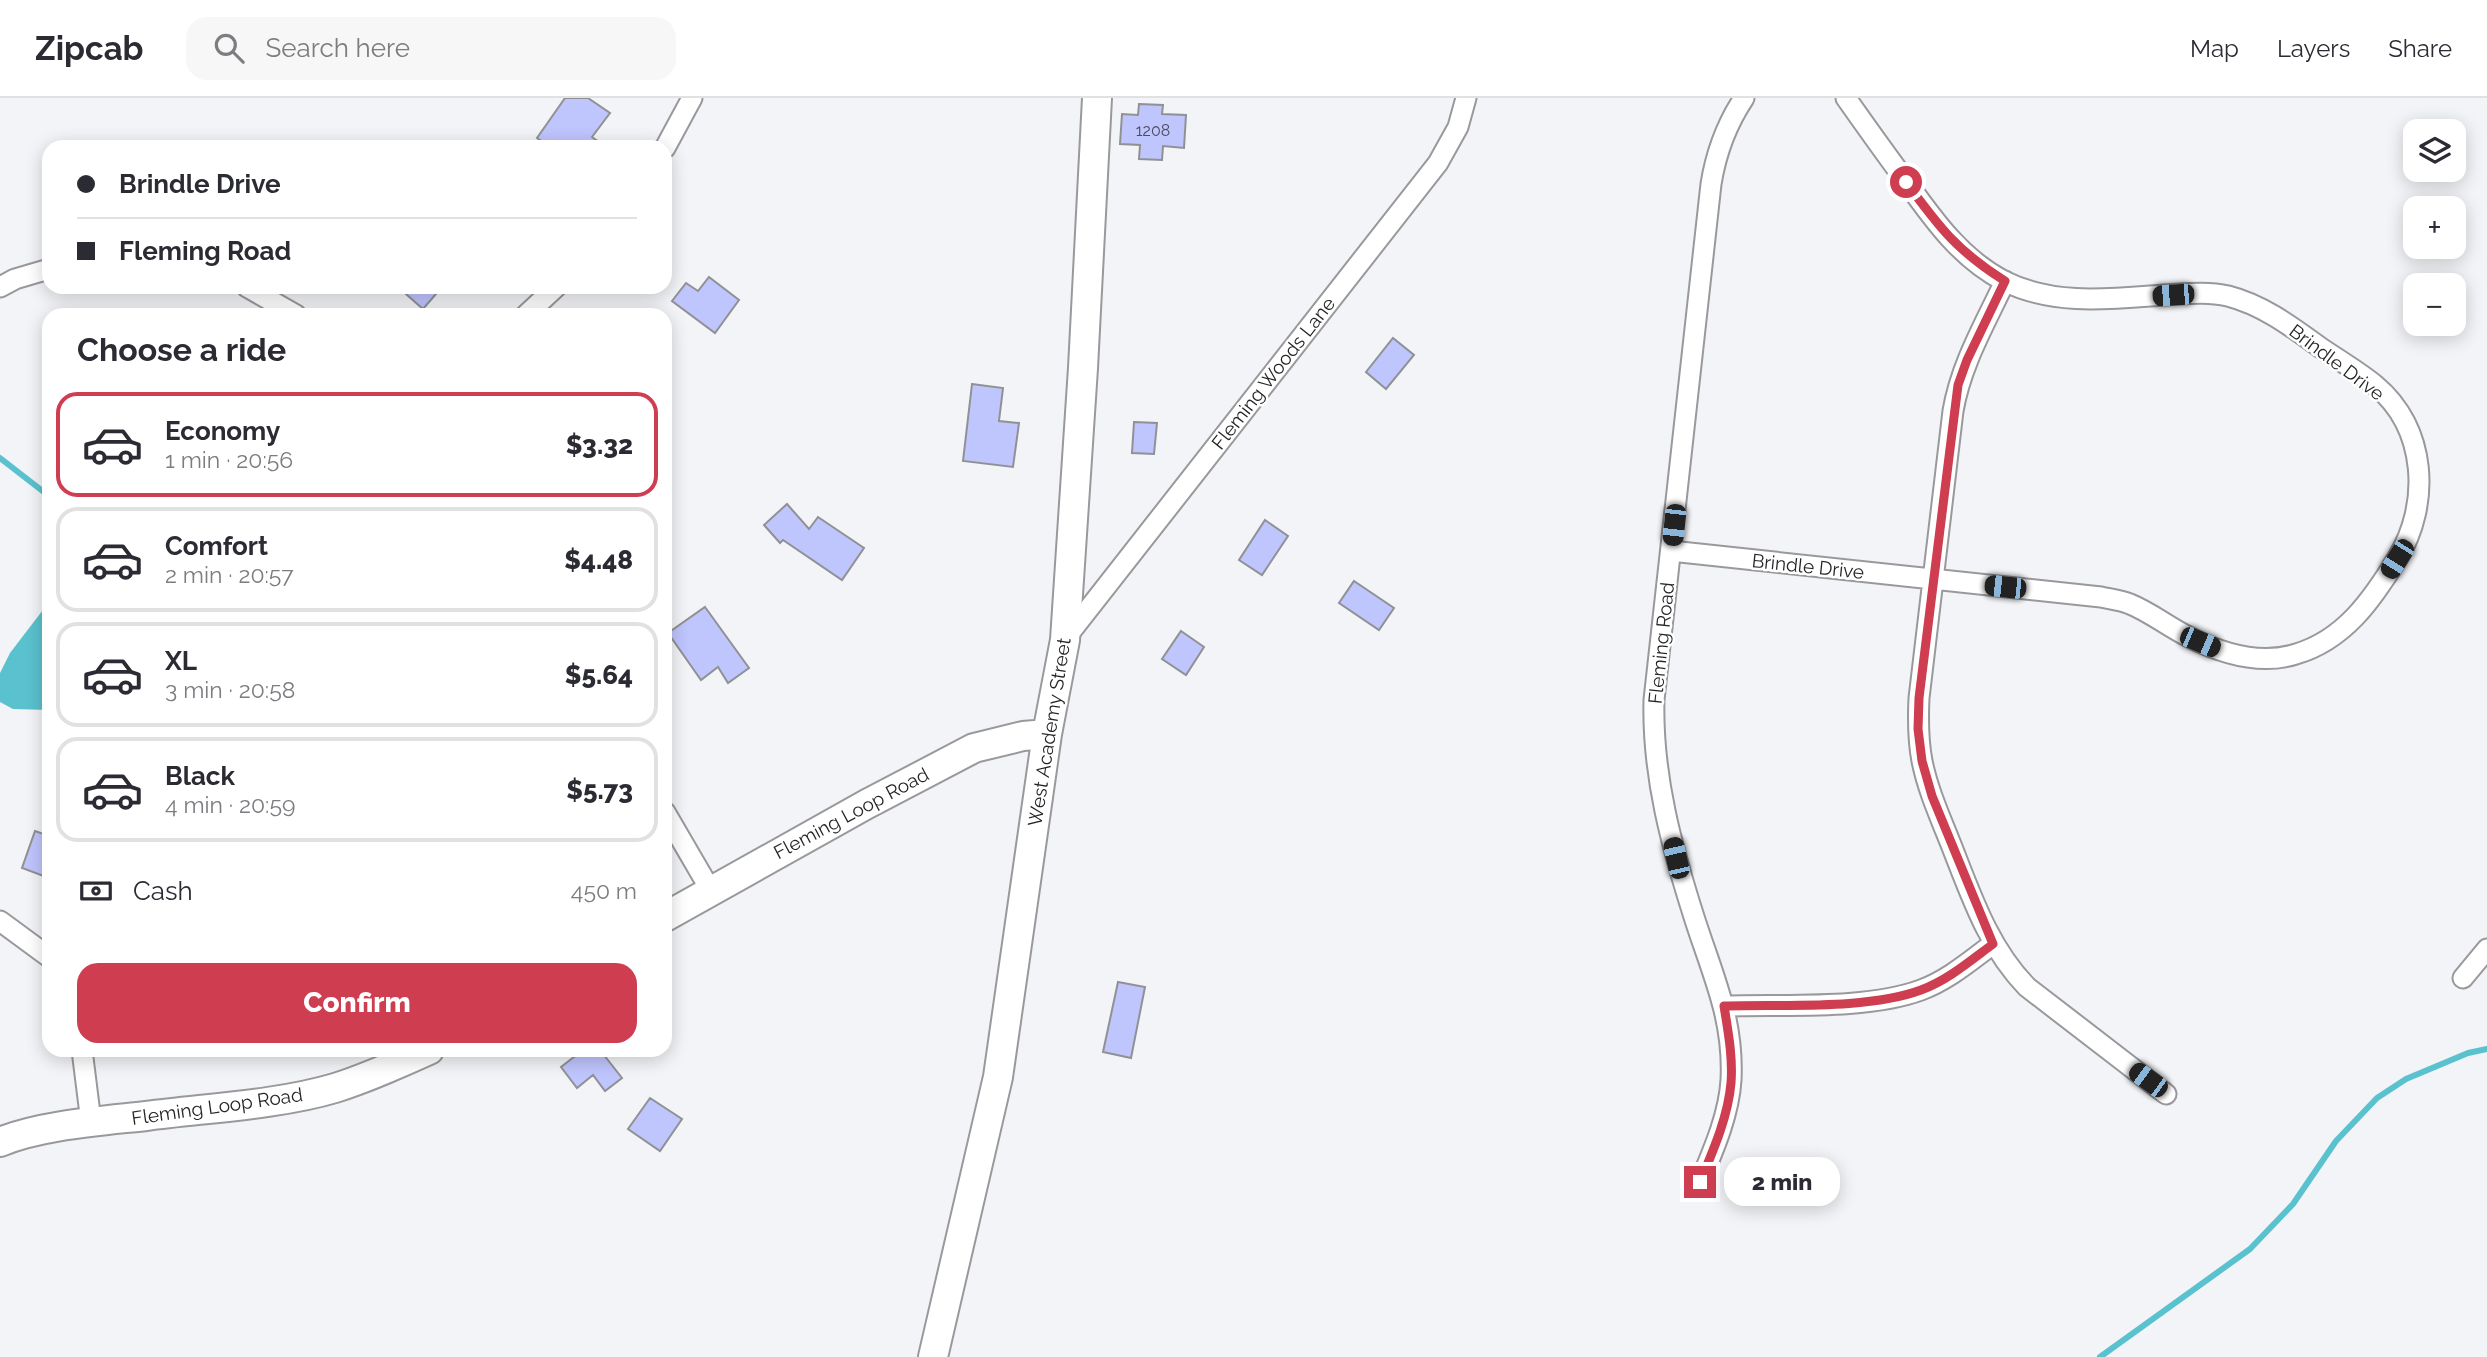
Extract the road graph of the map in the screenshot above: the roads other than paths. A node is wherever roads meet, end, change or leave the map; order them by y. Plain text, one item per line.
1 (692, 98) edge
2 (1097, 98) edge
3 (1466, 98) edge
4 (1744, 98) edge
5 (1846, 98) edge
6 (669, 140) edge
7 (42, 271) edge
8 (2005, 281) junction
9 (0, 287) edge
10 (259, 294) edge
11 (548, 294) edge
12 (284, 308) edge
13 (534, 308) edge
14 (1671, 551) junction
15 (1933, 579) junction
16 (1065, 640) junction
17 (1047, 734) junction
18 (672, 824) edge
19 (711, 891) junction
20 (672, 914) edge
21 (0, 921) edge
22 (1993, 944) junction
23 (2487, 949) edge
24 (42, 950) edge
25 (2463, 978) dead end
26 (1724, 1006) junction
27 (83, 1057) edge
28 (414, 1057) edge
29 (2166, 1094) dead end
30 (91, 1122) junction
31 (0, 1143) edge
32 (1700, 1182) dead end
33 (933, 1357) edge

1 - 6 street
2 - 16 main road, West Academy Street
3 - 16 street, Fleming Woods Lane
4 - 14 street, Fleming Road
5 - 8 street, Brindle Drive
7 - 9 street
8 - 15 street
8 - 15 street, Brindle Drive
10 - 12 street
11 - 13 street
14 - 15 street, Brindle Drive
14 - 26 street, Fleming Road
15 - 22 street
16 - 17 main road, West Academy Street
17 - 19 main road, Fleming Loop Road
17 - 33 main road, West Academy Street
18 - 19 street
19 - 20 main road, Fleming Loop Road
21 - 24 street
22 - 26 street
22 - 29 street
23 - 25 street
26 - 32 street, Fleming Road
27 - 30 street
28 - 30 main road, Fleming Loop Road
30 - 31 main road, Fleming Loop Road

